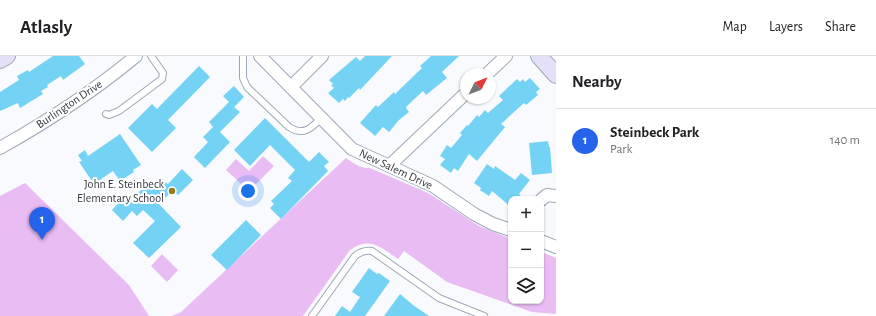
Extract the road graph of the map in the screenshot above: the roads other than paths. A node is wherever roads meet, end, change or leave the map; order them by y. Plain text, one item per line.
1 (7, 56) edge
2 (136, 56) edge
3 (151, 56) edge
4 (243, 56) edge
5 (260, 56) edge
6 (322, 56) edge
7 (506, 56) edge
8 (540, 56) edge
9 (0, 60) edge
10 (493, 68) edge
11 (556, 75) edge
12 (291, 87) junction
13 (460, 99) edge
14 (106, 114) dead end
15 (321, 118) junction
16 (0, 148) edge
17 (388, 166) junction
18 (556, 196) edge
19 (544, 198) edge
20 (508, 229) edge
21 (544, 242) edge
22 (556, 247) edge
23 (312, 316) edge
24 (484, 316) edge

1 - 9 street
2 - 16 street, Burlington Drive
3 - 14 lane
4 - 15 lane
5 - 12 street, New Salem Drive
6 - 12 street
7 - 10 street
8 - 11 street
12 - 15 street, New Salem Drive
13 - 17 street
15 - 17 street, New Salem Drive
17 - 20 street, New Salem Drive
18 - 19 street
21 - 22 street
23 - 24 lane

